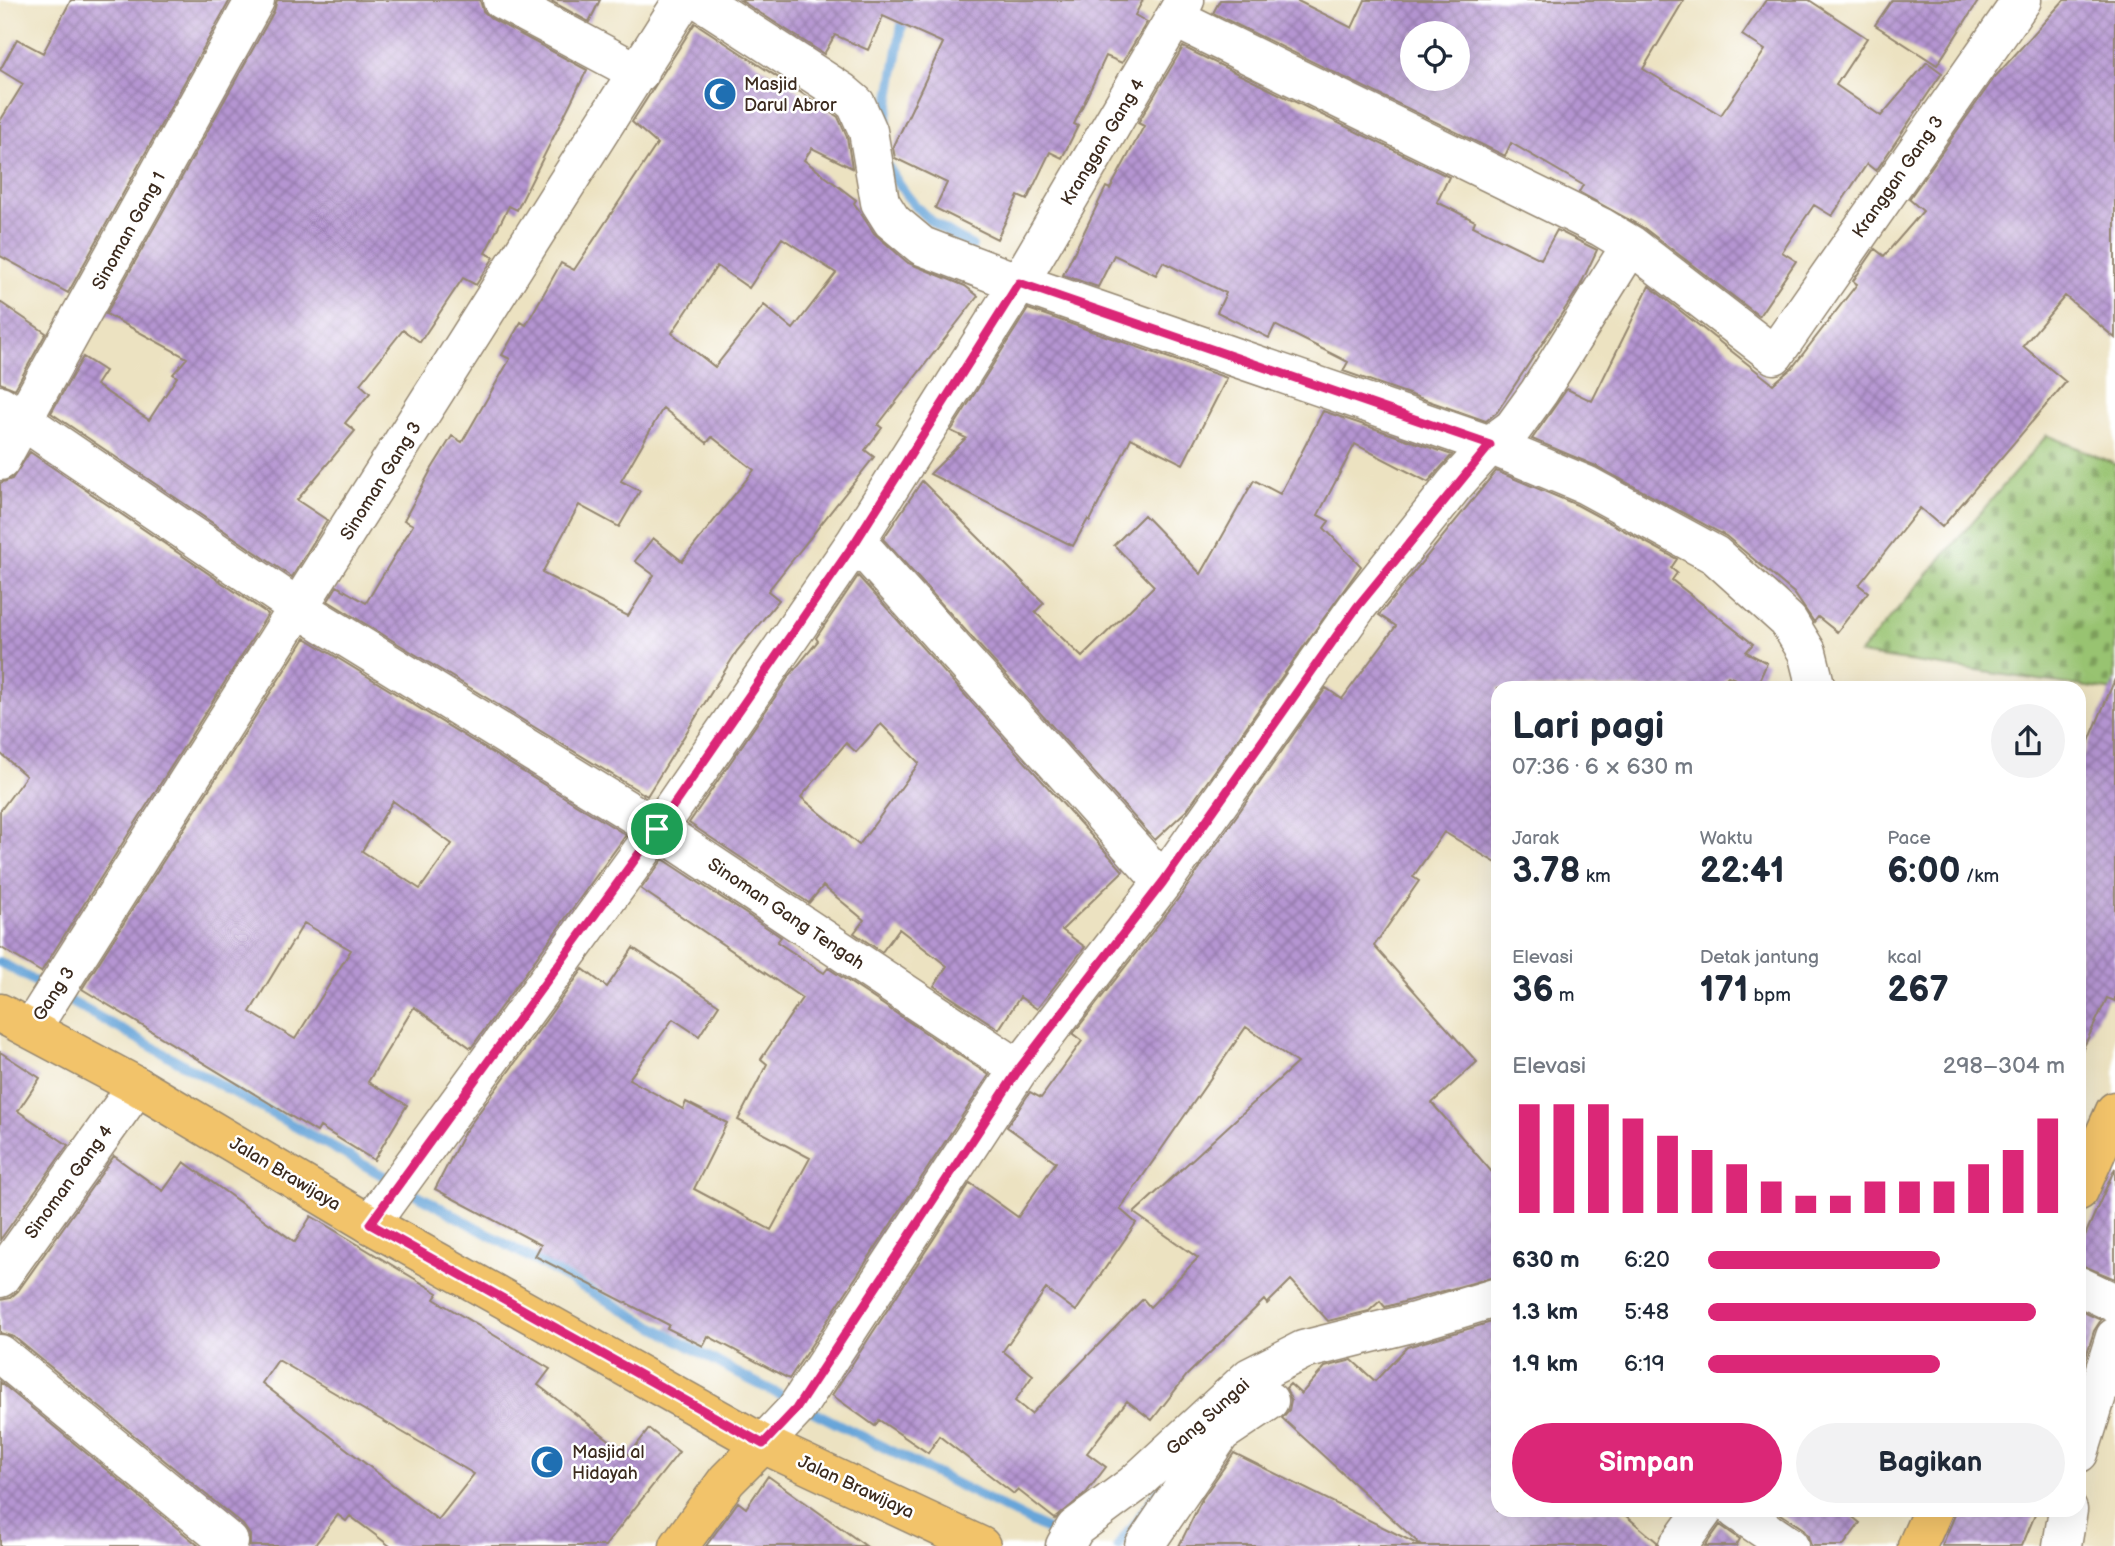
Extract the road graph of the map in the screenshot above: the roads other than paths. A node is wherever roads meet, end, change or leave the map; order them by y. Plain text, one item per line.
1 (255, 0) edge
2 (502, 0) edge
3 (683, 0) edge
4 (700, 0) edge
5 (2022, 0) edge
6 (1180, 10) edge
7 (639, 73) junction
8 (1631, 245) junction
9 (1019, 283) junction
10 (12, 413) edge
11 (1502, 436) junction
12 (0, 461) edge
13 (856, 541) junction
14 (300, 609) junction
15 (1812, 670) edge
16 (657, 829) junction
17 (1163, 882) junction
18 (76, 959) joint
19 (26, 1015) edge
20 (1019, 1069) junction
21 (137, 1086) junction
22 (2115, 1111) edge
23 (2086, 1175) edge
24 (370, 1224) junction
25 (0, 1278) edge
26 (2086, 1289) edge
27 (1491, 1299) edge
28 (2115, 1303) edge
29 (2115, 1337) edge
30 (0, 1354) edge
31 (1269, 1401) dead end
32 (2086, 1430) edge
33 (763, 1444) junction
34 (1699, 1517) edge
35 (1746, 1517) edge
36 (1930, 1517) edge
37 (2067, 1517) edge
38 (1070, 1537) edge
39 (229, 1542) dead end
40 (679, 1546) edge
41 (981, 1546) edge
42 (1144, 1546) edge
43 (1678, 1546) edge
44 (1789, 1546) edge
45 (1917, 1546) edge
46 (2062, 1546) edge

1 - 10 street, Sinoman Gang 1
2 - 7 street
3 - 7 street, Sinoman Gang 3
4 - 9 street
5 - 8 street, Kranggan Gang 3
6 - 8 street
6 - 9 street, Kranggan Gang 4
7 - 14 street, Sinoman Gang 3
8 - 11 street
9 - 11 street
9 - 13 street, Kranggan Gang 4
10 - 12 street, Sinoman Gang 1
10 - 14 street, Sinoman Gang Tengah
11 - 15 street
11 - 17 street
13 - 16 street, Kranggan Gang 4
13 - 17 street
14 - 16 street, Sinoman Gang Tengah
14 - 18 street, Sinoman Gang 3
16 - 20 street, Sinoman Gang Tengah
16 - 24 street, Kranggan Gang 4
17 - 20 street
18 - 19 street, Gang 3
19 - 21 main road, Jalan Brawijaya
20 - 33 street
21 - 24 main road, Jalan Brawijaya
21 - 25 street, Sinoman Gang 4
22 - 23 main road
24 - 33 main road, Jalan Brawijaya
26 - 28 street
27 - 38 street, Gang Sungai
29 - 32 street
30 - 39 street
31 - 42 street, Gang Sungai
33 - 40 main road
33 - 41 main road, Jalan Brawijaya
34 - 43 street
35 - 44 street
36 - 45 main road
37 - 46 street

